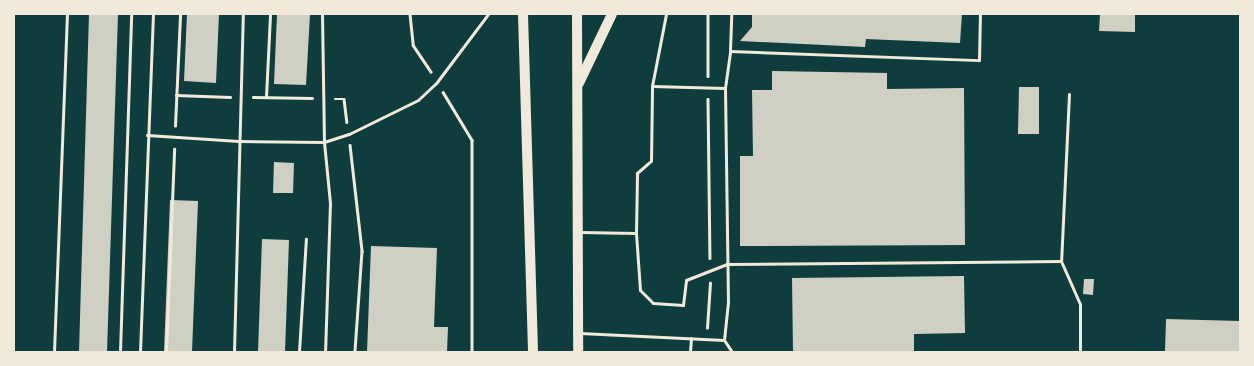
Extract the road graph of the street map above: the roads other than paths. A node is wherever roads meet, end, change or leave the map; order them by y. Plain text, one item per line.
1 (67, 14) edge
2 (154, 14) edge
3 (243, 14) edge
4 (322, 14) edge
5 (488, 14) edge
6 (523, 14) edge
7 (577, 14) edge
8 (612, 14) edge
9 (666, 14) edge
10 (730, 14) edge
11 (980, 14) edge
12 (730, 51) junction
13 (652, 86) junction
14 (577, 87) junction
15 (725, 88) junction
16 (1069, 94) dead end
17 (147, 135) junction
18 (239, 141) junction
19 (324, 142) junction
20 (579, 232) junction
21 (636, 233) junction
22 (1061, 261) junction
23 (727, 264) junction
24 (578, 333) junction
25 (691, 338) junction
26 (724, 340) junction
27 (54, 352) edge
28 (140, 352) edge
29 (234, 352) edge
30 (325, 352) edge
31 (533, 352) edge
32 (578, 352) edge
33 (690, 352) edge
34 (732, 352) edge
35 (940, 352) edge
36 (962, 352) edge
37 (1080, 352) edge

1 - 27 lane
2 - 17 lane
3 - 18 lane
4 - 19 lane
5 - 19 lane
6 - 31 main road
7 - 14 main road
8 - 14 main road
9 - 13 lane
10 - 12 lane
11 - 12 lane
12 - 15 lane
13 - 15 lane
13 - 21 lane
14 - 20 main road
15 - 23 lane
16 - 22 lane
17 - 18 lane
17 - 28 lane
18 - 19 lane
18 - 29 lane
19 - 30 lane
20 - 21 lane
20 - 24 main road
21 - 23 lane
22 - 23 lane
22 - 37 lane
23 - 26 lane
24 - 25 lane
24 - 32 main road
25 - 26 lane
25 - 33 lane
26 - 34 lane
35 - 36 lane

